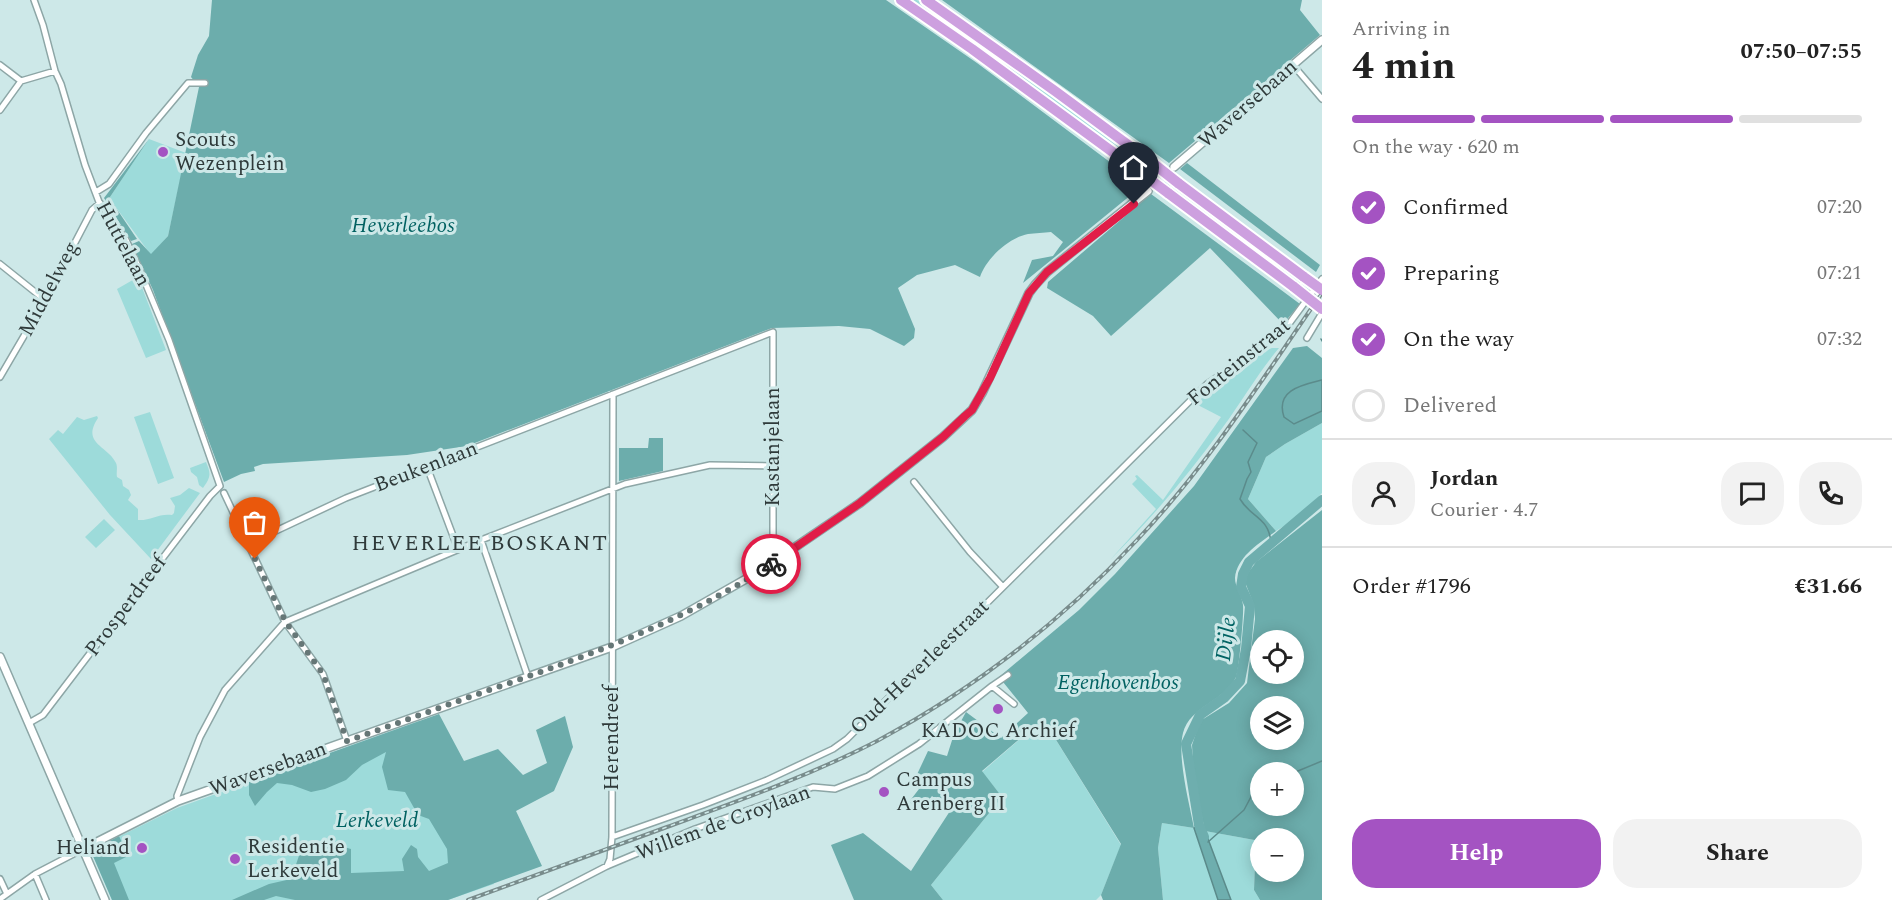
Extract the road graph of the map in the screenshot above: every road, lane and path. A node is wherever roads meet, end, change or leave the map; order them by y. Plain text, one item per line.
1 (34, 0) edge
2 (901, 0) edge
3 (926, 0) edge
4 (1322, 40) edge
5 (0, 65) edge
6 (1293, 65) junction
7 (55, 71) junction
8 (21, 81) junction
9 (205, 83) dead end
10 (1322, 99) edge
11 (0, 110) edge
12 (1174, 167) dead end
13 (1146, 190) dead end
14 (96, 192) junction
15 (100, 203) junction
16 (0, 264) edge
17 (1322, 279) edge
18 (1322, 290) edge
19 (45, 300) junction
20 (1322, 309) edge
21 (1322, 313) edge
22 (773, 332) joint
23 (1307, 338) dead end
24 (0, 377) edge
25 (612, 395) junction
26 (1175, 415) joint
27 (773, 466) junction
28 (427, 467) junction
29 (914, 482) dead end
30 (220, 486) joint
31 (614, 489) junction
32 (224, 493) dead end
33 (481, 540) junction
34 (248, 544) junction
35 (458, 549) junction
36 (775, 562) junction
37 (1003, 587) junction
38 (285, 621) junction
39 (612, 647) junction
40 (0, 657) edge
41 (1008, 675) dead end
42 (528, 677) junction
43 (992, 686) junction
44 (1014, 704) dead end
45 (29, 723) junction
46 (347, 741) junction
47 (178, 801) junction
48 (612, 837) junction
49 (83, 849) junction
50 (607, 866) junction
51 (35, 874) junction
52 (0, 879) edge
53 (7, 894) junction
54 (0, 899) edge
55 (46, 900) edge
56 (105, 900) edge
57 (541, 900) edge

1 - 7 street, Huttelaan
2 - 20 highway, bridge
3 - 18 highway, bridge
4 - 6 street, Waversebaan
5 - 8 street
6 - 10 street
6 - 12 street, Waversebaan
7 - 8 street
7 - 14 street, Huttelaan
8 - 11 street
9 - 14 street
13 - 36 street, Waversebaan
14 - 15 street, Huttelaan
15 - 19 street, Middelweg
15 - 30 street, Huttelaan
16 - 19 street
17 - 26 street, Fonteinstraat
19 - 24 street, Middelweg
21 - 23 street
22 - 25 street, Beukenlaan
22 - 27 street, Kastanjelaan
25 - 28 street, Beukenlaan
25 - 31 street, Herendreef
26 - 37 street, Oud-Heverleestraat
27 - 31 street
27 - 36 street, Kastanjelaan
28 - 34 street, Beukenlaan
28 - 35 street
29 - 37 street
30 - 45 street, Prosperdreef
31 - 33 street
31 - 39 street, Herendreef
32 - 34 street
33 - 35 street
33 - 42 street
34 - 38 street
35 - 38 street
36 - 39 street, Waversebaan
37 - 48 street, Oud-Heverleestraat
38 - 46 street
38 - 47 street
39 - 42 street, Waversebaan
39 - 48 street, Herendreef
40 - 45 street
41 - 43 street, Willem de Croylaan
42 - 46 street, Waversebaan
43 - 44 street
43 - 50 street, Willem de Croylaan
45 - 49 street
46 - 47 street, Waversebaan
47 - 49 street, Waversebaan
48 - 50 street, Herendreef
49 - 51 street, Waversebaan
49 - 56 street
50 - 57 street, Willem de Croylaan
51 - 53 street, Waversebaan
51 - 55 street
52 - 53 street
53 - 54 street, Waversebaan

